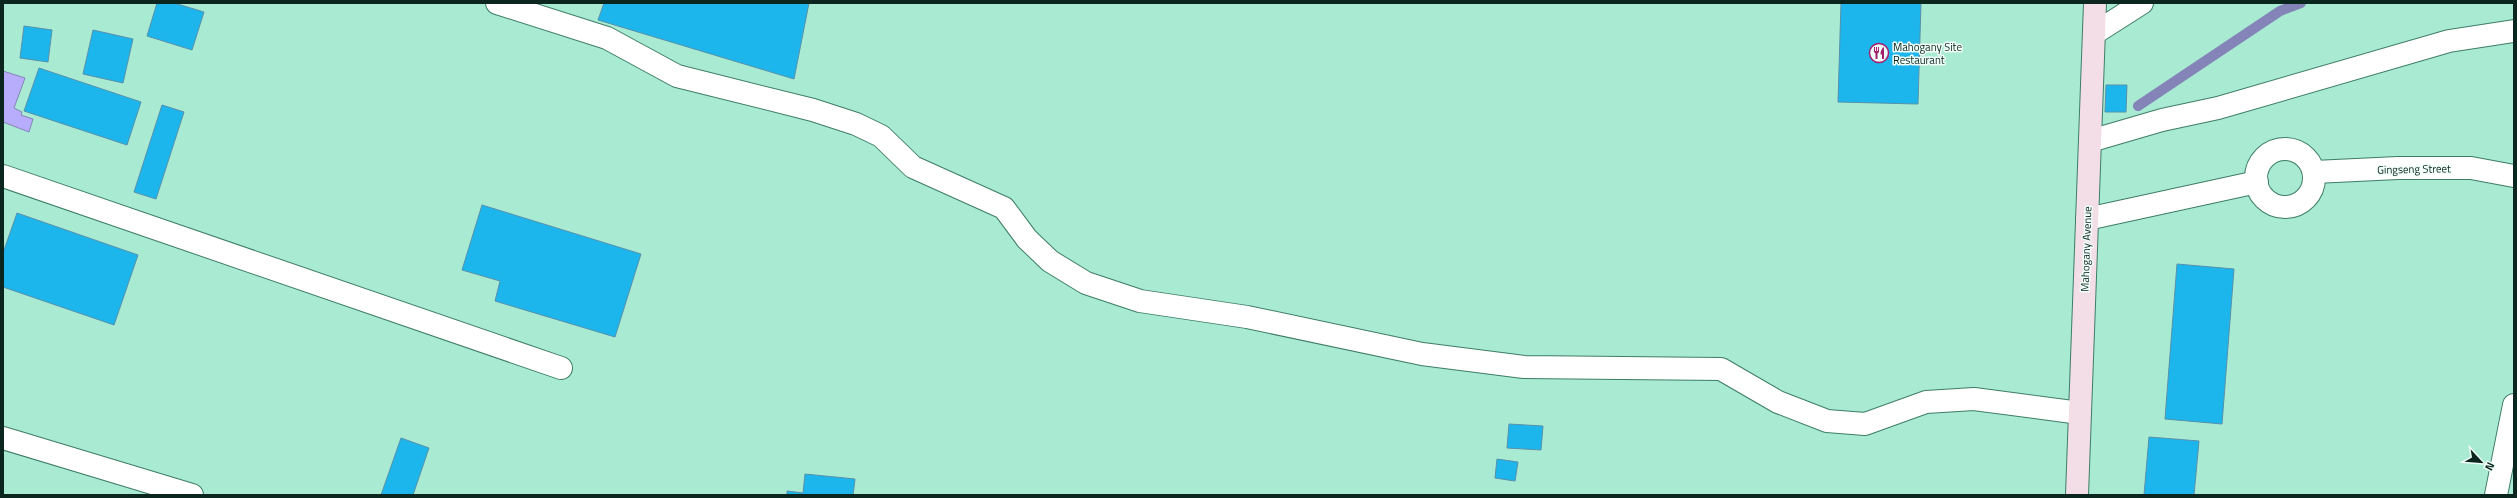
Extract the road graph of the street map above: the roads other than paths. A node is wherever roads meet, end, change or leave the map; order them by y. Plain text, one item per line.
1 (497, 3) edge
2 (2095, 3) edge
3 (2142, 3) edge
4 (2514, 31) edge
5 (2095, 33) junction
6 (2090, 141) junction
7 (2314, 172) junction
8 (3, 176) edge
9 (2514, 176) edge
10 (2257, 182) junction
11 (2087, 219) junction
12 (561, 368) dead end
13 (2514, 405) edge
14 (2080, 412) junction
15 (3, 438) edge
16 (192, 495) edge
17 (2077, 495) edge
18 (2496, 495) edge

1 - 14 street
2 - 5 main road, Mahogany Avenue
3 - 5 street
4 - 6 street
5 - 6 main road, Mahogany Avenue
6 - 11 main road, Mahogany Avenue
7 - 9 street, Gingseng Street
7 - 10 street
7 - 10 street
8 - 12 street
10 - 11 street
11 - 14 main road, Mahogany Avenue
13 - 18 street
14 - 17 main road, Mahogany Avenue
15 - 16 street

